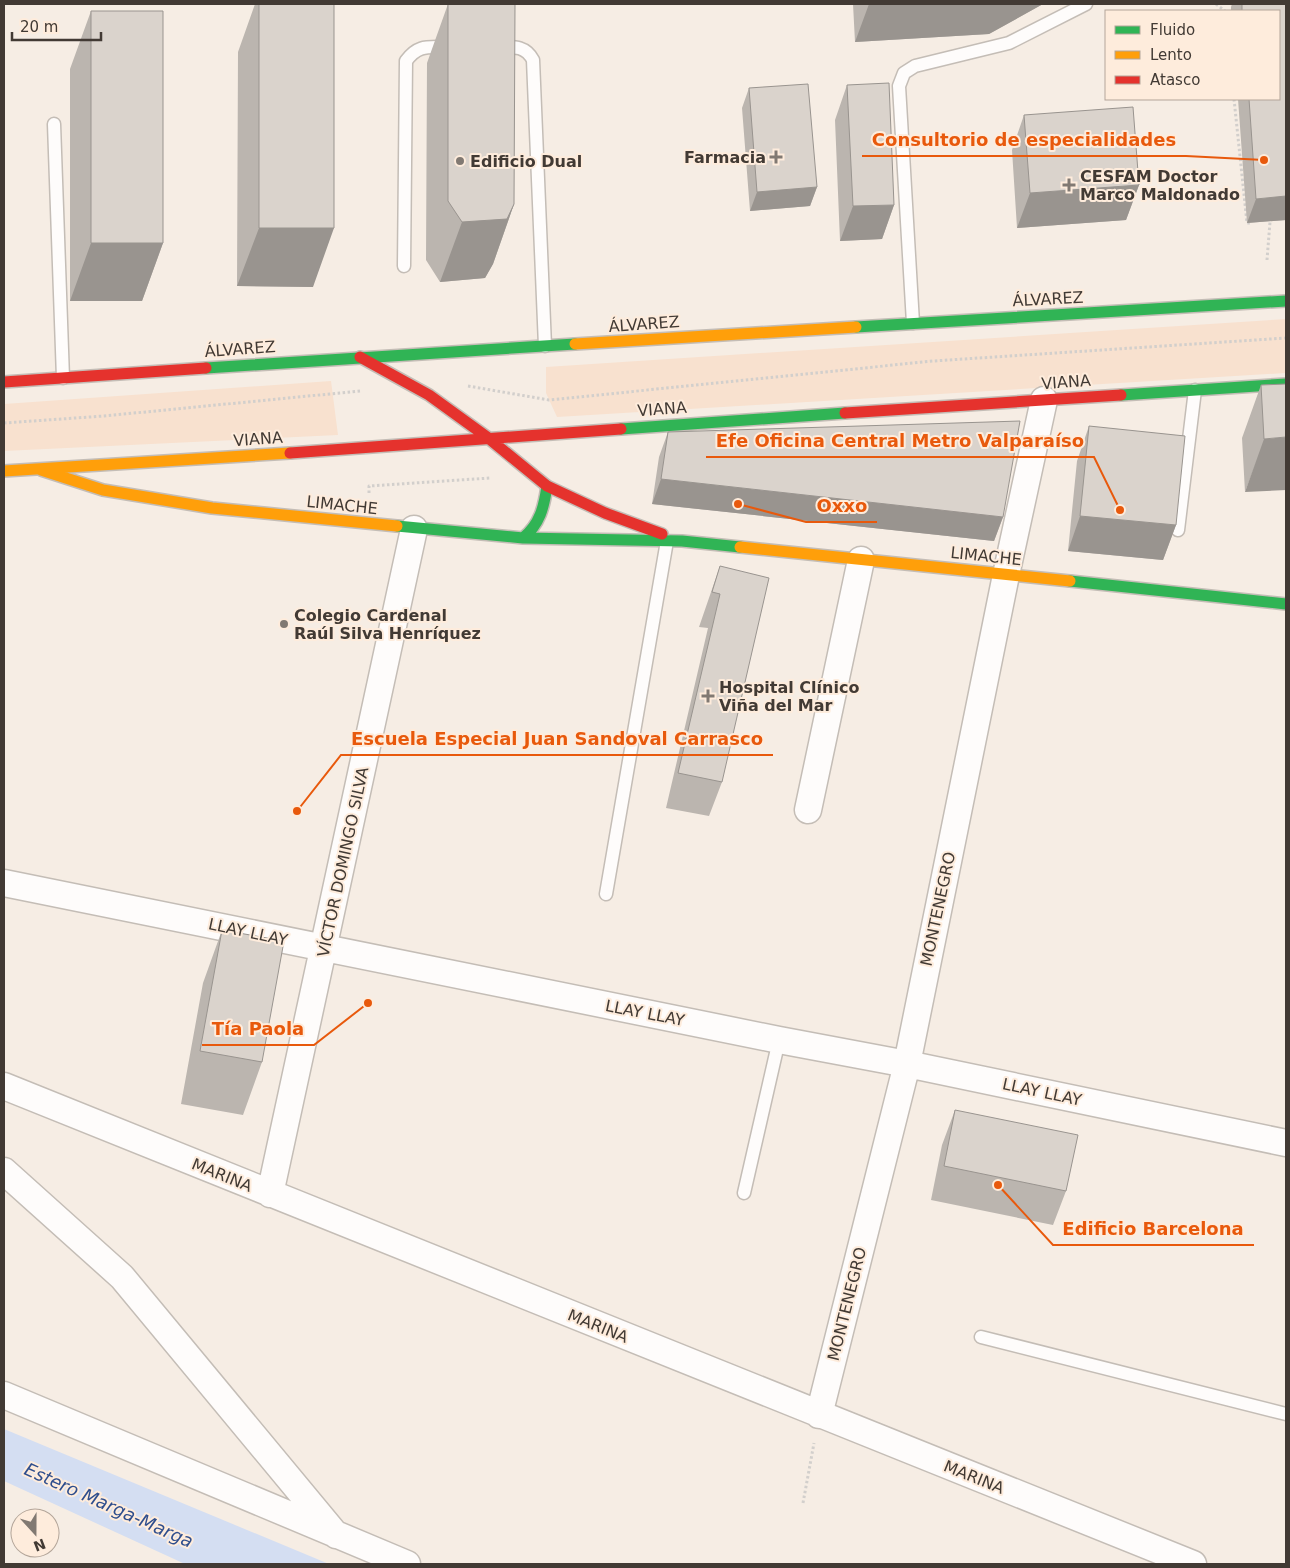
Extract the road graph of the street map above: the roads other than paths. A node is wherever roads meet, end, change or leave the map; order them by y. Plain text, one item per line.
1 (1086, 4) edge
2 (463, 47) edge
3 (482, 47) edge
4 (54, 124) dead end
5 (404, 266) dead end
6 (1286, 301) edge
7 (913, 323) junction
8 (545, 346) junction
9 (360, 357) junction
10 (64, 378) junction
11 (4, 382) edge
12 (1286, 384) edge
13 (1195, 390) junction
14 (1044, 400) junction
15 (487, 437) junction
16 (40, 469) junction
17 (4, 471) edge
18 (548, 486) junction
19 (414, 529) junction
20 (1178, 530) edge
21 (522, 538) junction
22 (667, 541) junction
23 (682, 541) junction
24 (861, 560) junction
25 (1006, 575) junction
26 (1286, 604) edge
27 (808, 810) dead end
28 (4, 882) edge
29 (606, 894) dead end
30 (325, 948) junction
31 (779, 1040) junction
32 (907, 1064) junction
33 (4, 1086) edge
34 (1286, 1143) edge
35 (4, 1171) edge
36 (744, 1193) dead end
37 (270, 1194) junction
38 (981, 1337) dead end
39 (4, 1394) edge
40 (1286, 1414) edge
41 (819, 1415) junction
42 (336, 1535) junction
43 (407, 1564) edge
44 (1193, 1564) edge

1 - 7 lane
2 - 5 lane
3 - 8 lane
4 - 10 lane
6 - 7 main road, ÁLVAREZ
7 - 8 main road, ÁLVAREZ
8 - 9 main road, ÁLVAREZ
9 - 10 main road, ÁLVAREZ
9 - 15 main road, LIMACHE
10 - 11 main road, ÁLVAREZ
12 - 13 main road, VIANA
13 - 14 main road, VIANA
13 - 20 lane
14 - 15 main road, VIANA
14 - 25 street, MONTENEGRO
15 - 16 main road, VIANA
15 - 18 main road, LIMACHE
16 - 17 main road, LIMACHE
16 - 19 main road, LIMACHE
18 - 21 main road
18 - 23 main road, LIMACHE
19 - 21 main road, LIMACHE
19 - 30 street, VÍCTOR DOMINGO SILVA
21 - 22 main road, LIMACHE
22 - 23 main road, LIMACHE
22 - 29 lane
23 - 24 main road, LIMACHE
24 - 25 main road, LIMACHE
24 - 27 street
25 - 26 main road, LIMACHE
25 - 32 street, MONTENEGRO
28 - 30 street, LLAY LLAY
30 - 31 street, LLAY LLAY
30 - 37 street, VÍCTOR DOMINGO SILVA
31 - 32 street, LLAY LLAY
31 - 36 lane
32 - 34 street, LLAY LLAY
32 - 41 street, MONTENEGRO
33 - 37 street, MARINA
35 - 42 street
37 - 41 street, MARINA
38 - 40 lane
39 - 42 street
41 - 44 street, MARINA
42 - 43 street

